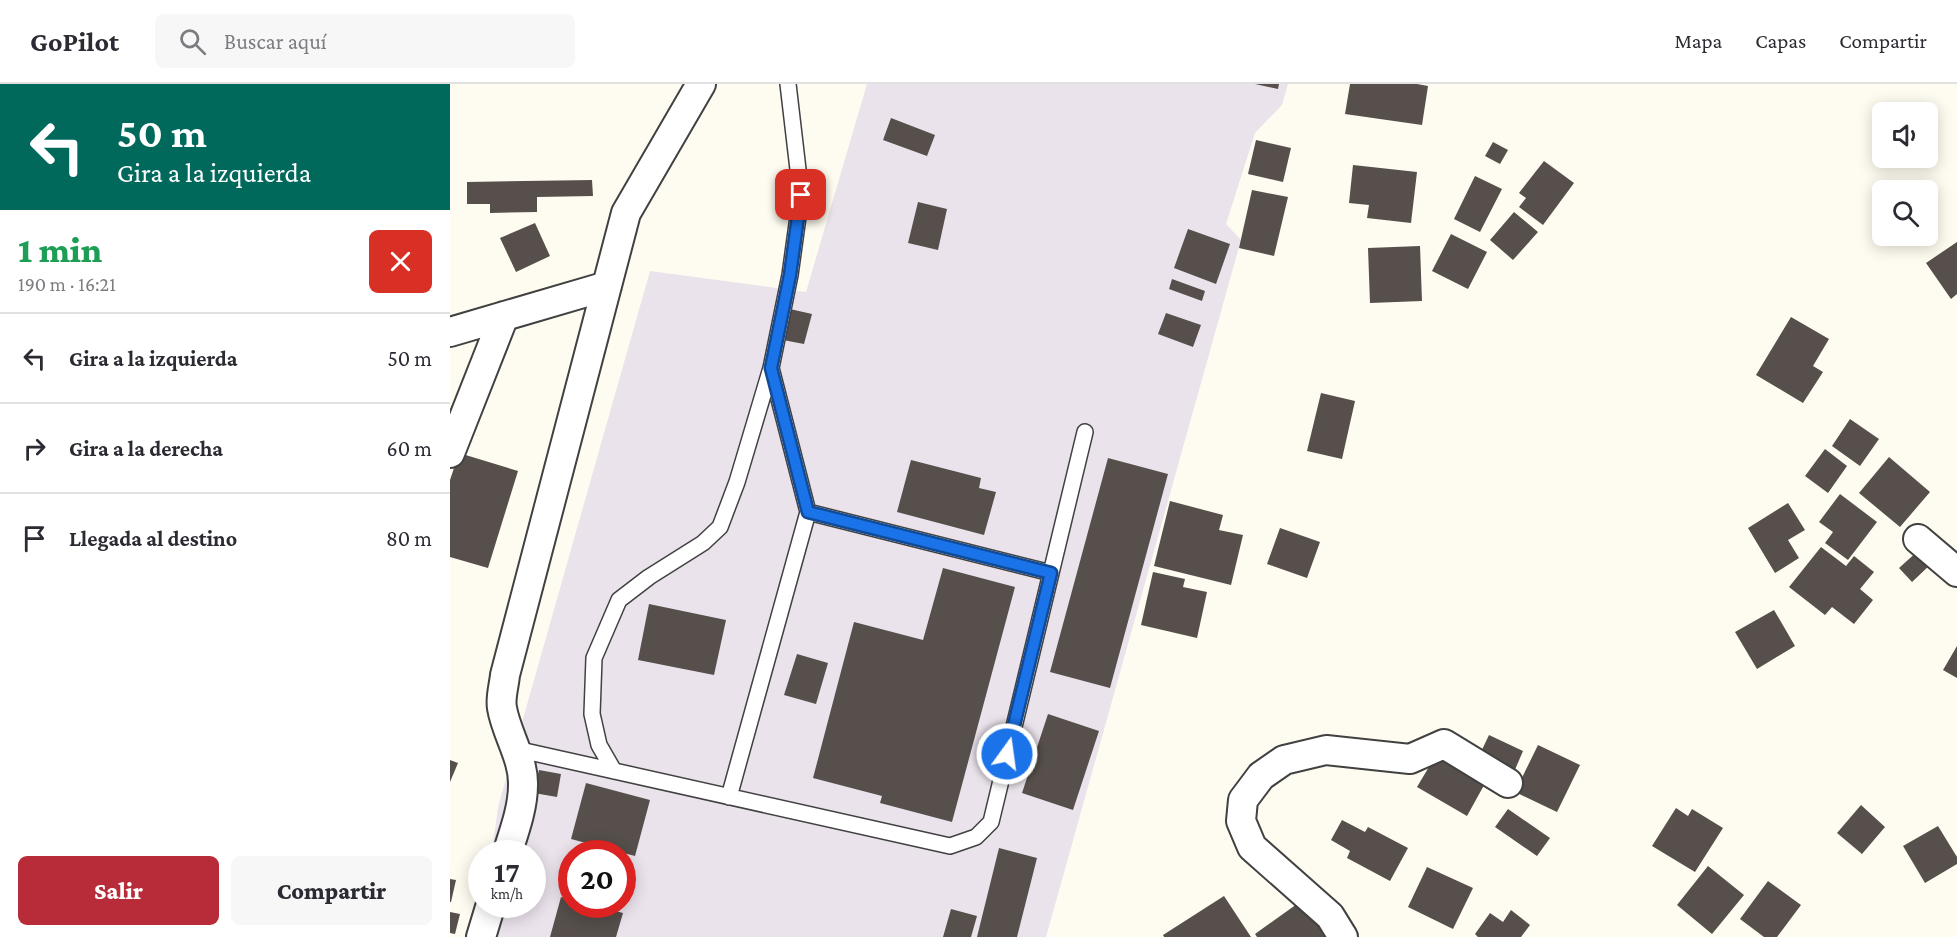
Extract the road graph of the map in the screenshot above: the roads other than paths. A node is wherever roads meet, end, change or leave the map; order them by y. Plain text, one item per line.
1 (701, 84) edge
2 (788, 84) edge
3 (607, 286) junction
4 (504, 316) junction
5 (450, 332) edge
6 (771, 368) junction
7 (1085, 432) dead end
8 (450, 453) edge
9 (808, 512) junction
10 (1918, 539) dead end
11 (1957, 572) edge
12 (1051, 573) junction
13 (516, 749) junction
14 (614, 771) junction
15 (1508, 783) dead end
16 (729, 797) junction
17 (511, 840) edge
18 (487, 918) edge
19 (481, 937) edge
20 (1343, 937) edge

1 - 3 street
2 - 6 lane
3 - 4 street
3 - 13 street
4 - 5 street
4 - 8 street
6 - 9 lane
6 - 14 lane
7 - 12 lane
9 - 12 lane
9 - 16 lane
10 - 11 street
12 - 16 lane
13 - 14 lane
13 - 17 street
14 - 16 lane
15 - 20 street
18 - 19 street

